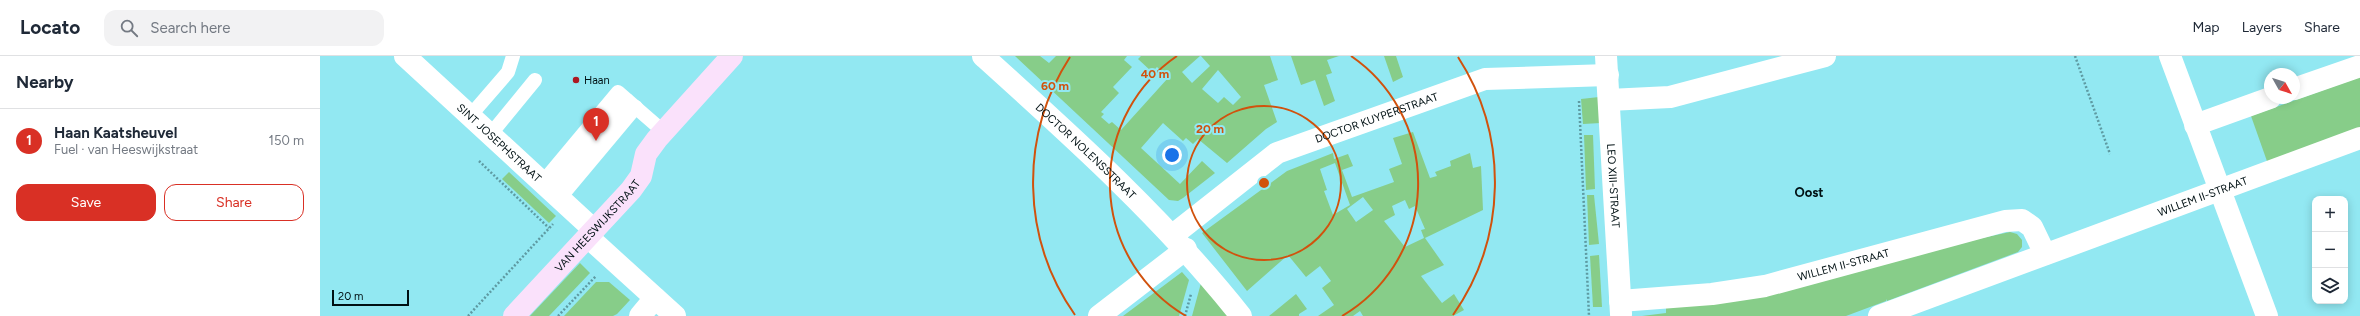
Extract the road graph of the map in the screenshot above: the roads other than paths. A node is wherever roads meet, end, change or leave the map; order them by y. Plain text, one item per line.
1 (405, 56) edge
2 (512, 56) edge
3 (732, 56) edge
4 (983, 56) edge
5 (1825, 56) edge
6 (2170, 56) edge
7 (1777, 62) edge
8 (1607, 65) edge
9 (2360, 66) edge
10 (532, 84) dead end
11 (2300, 87) edge
12 (1609, 100) junction
13 (2264, 100) edge
14 (631, 103) junction
15 (470, 116) junction
16 (2195, 125) junction
17 (664, 132) junction
18 (490, 135) junction
19 (2360, 138) edge
20 (2221, 191) junction
21 (555, 195) junction
22 (591, 234) junction
23 (1179, 242) junction
24 (2045, 254) junction
25 (655, 298) junction
26 (1620, 308) edge
27 (514, 316) edge
28 (640, 316) edge
29 (675, 316) edge
30 (1099, 316) edge
31 (1242, 316) edge
32 (1879, 316) edge
33 (2267, 316) edge

1 - 15 street, SINT JOSEPHSTRAAT
2 - 15 lane
3 - 17 street, VAN HEESWIJKSTRAAT
4 - 23 street, DOCTOR NOLENSSTRAAT
5 - 7 street
6 - 16 street
7 - 12 street
8 - 12 street, LEO XIII-STRAAT
8 - 23 street, DOCTOR KUYPERSTRAAT
9 - 11 street
10 - 18 lane
12 - 26 street, LEO XIII-STRAAT
13 - 16 street
14 - 17 lane
14 - 21 lane
14 - 21 lane
15 - 18 street, SINT JOSEPHSTRAAT
16 - 20 street
17 - 22 street, VAN HEESWIJKSTRAAT
18 - 21 street, SINT JOSEPHSTRAAT
19 - 20 street, WILLEM II-STRAAT
20 - 24 street, WILLEM II-STRAAT
20 - 33 street
21 - 22 street, SINT JOSEPHSTRAAT
22 - 25 street, SINT JOSEPHSTRAAT
22 - 27 street, VAN HEESWIJKSTRAAT
23 - 30 street, DOCTOR KUYPERSTRAAT
23 - 31 street, DOCTOR NOLENSSTRAAT
24 - 26 street, WILLEM II-STRAAT
24 - 32 street, WILLEM II-STRAAT
25 - 28 street
25 - 29 street, SINT JOSEPHSTRAAT

